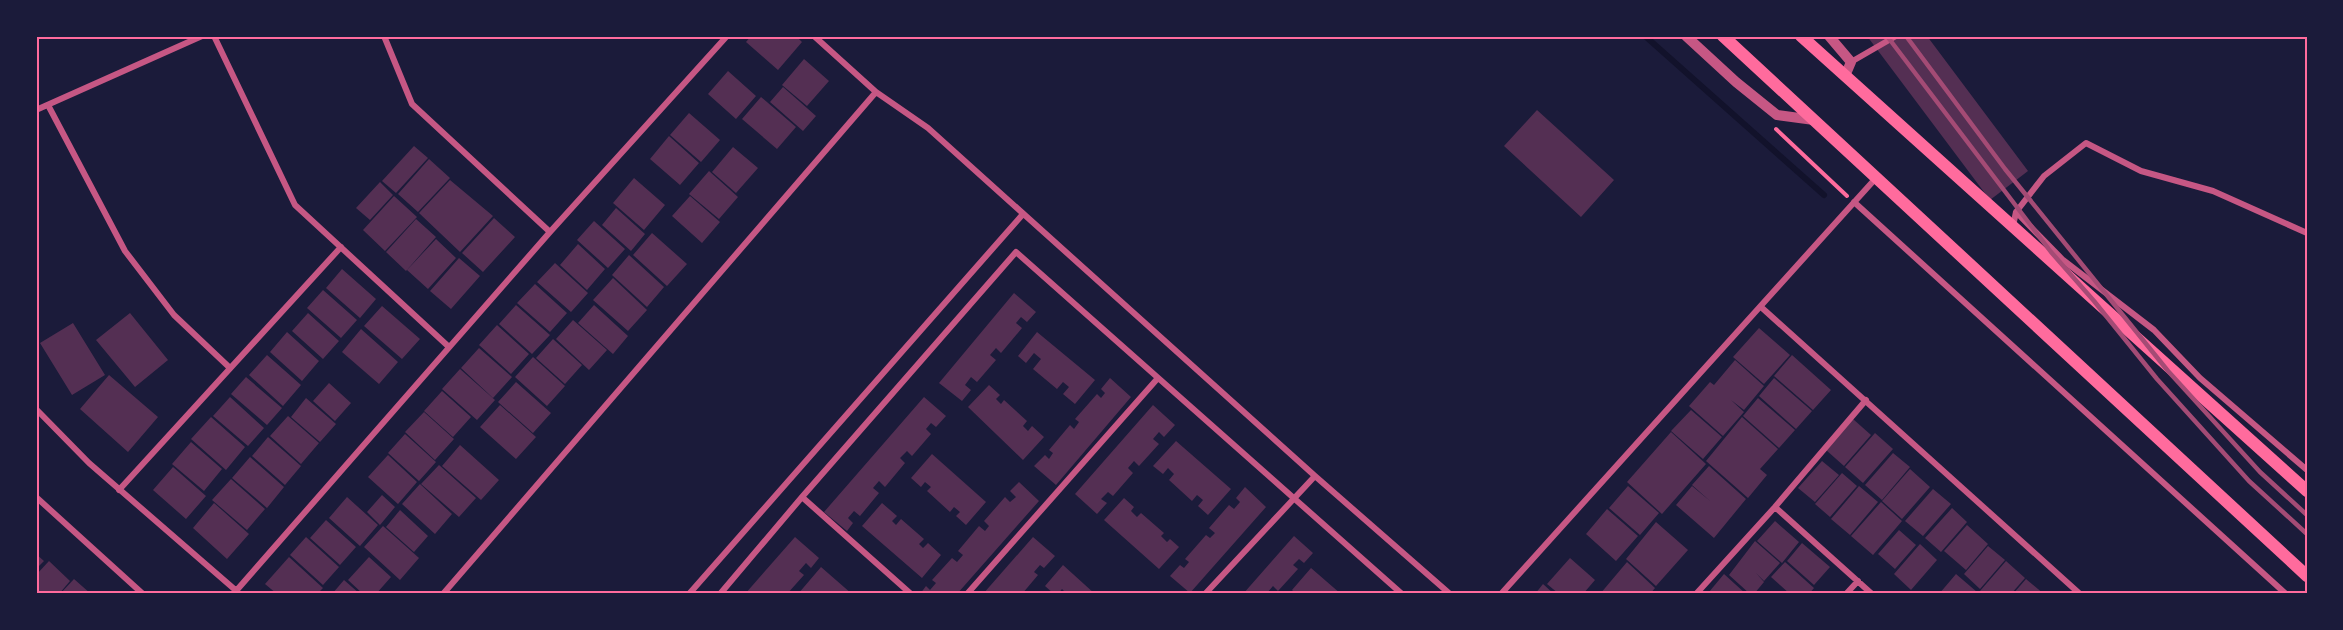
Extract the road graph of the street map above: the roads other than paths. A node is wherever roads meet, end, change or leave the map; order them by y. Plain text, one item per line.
1 (202, 36) edge
2 (214, 36) edge
3 (384, 36) edge
4 (728, 36) edge
5 (814, 36) edge
6 (1686, 36) edge
7 (1723, 36) edge
8 (1801, 36) edge
9 (1829, 36) edge
10 (1896, 36) edge
11 (1851, 62) junction
12 (1845, 76) junction
13 (876, 92) junction
14 (48, 105) junction
15 (36, 110) edge
16 (1814, 120) junction
17 (1876, 177) junction
18 (1854, 202) junction
19 (2016, 212) junction
20 (1023, 214) junction
21 (2013, 227) junction
22 (550, 231) junction
23 (2307, 233) edge
24 (341, 247) junction
25 (1761, 307) junction
26 (449, 346) junction
27 (230, 368) junction
28 (1158, 378) junction
29 (1866, 400) junction
30 (36, 409) edge
31 (2306, 466) edge
32 (1315, 476) junction
33 (119, 490) junction
34 (2307, 491) edge
35 (36, 497) edge
36 (802, 497) junction
37 (1295, 499) junction
38 (1775, 507) junction
39 (2307, 576) edge
40 (1858, 581) junction
41 (238, 592) edge
42 (143, 594) edge
43 (443, 594) edge
44 (688, 594) edge
45 (720, 594) edge
46 (911, 594) edge
47 (967, 594) edge
48 (1205, 594) edge
49 (1402, 594) edge
50 (1450, 594) edge
51 (1501, 594) edge
52 (1696, 594) edge
53 (1846, 594) edge
54 (1872, 594) edge
55 (2080, 594) edge
56 (2286, 594) edge

1 - 14 street
2 - 24 street
3 - 22 street
4 - 22 street
5 - 13 street
6 - 16 street
7 - 16 main road
8 - 12 main road
9 - 11 street
10 - 11 street
11 - 12 street
12 - 21 main road
13 - 20 street
13 - 43 street
14 - 15 street
14 - 27 street
16 - 17 main road
17 - 18 street
17 - 39 main road
18 - 25 street
18 - 56 street
19 - 21 street
19 - 23 street
19 - 31 street
20 - 32 street
20 - 44 street
21 - 34 main road
22 - 26 street
24 - 26 street
24 - 27 street
25 - 29 street
25 - 51 street
26 - 41 street
27 - 33 street
28 - 36 street
28 - 37 street
28 - 47 street
29 - 38 street
29 - 55 street
30 - 33 street
32 - 37 street
32 - 50 street
33 - 41 street
35 - 42 street
36 - 45 street
36 - 46 street
37 - 48 street
37 - 49 street
38 - 40 street
38 - 52 street
40 - 53 street
40 - 54 street

